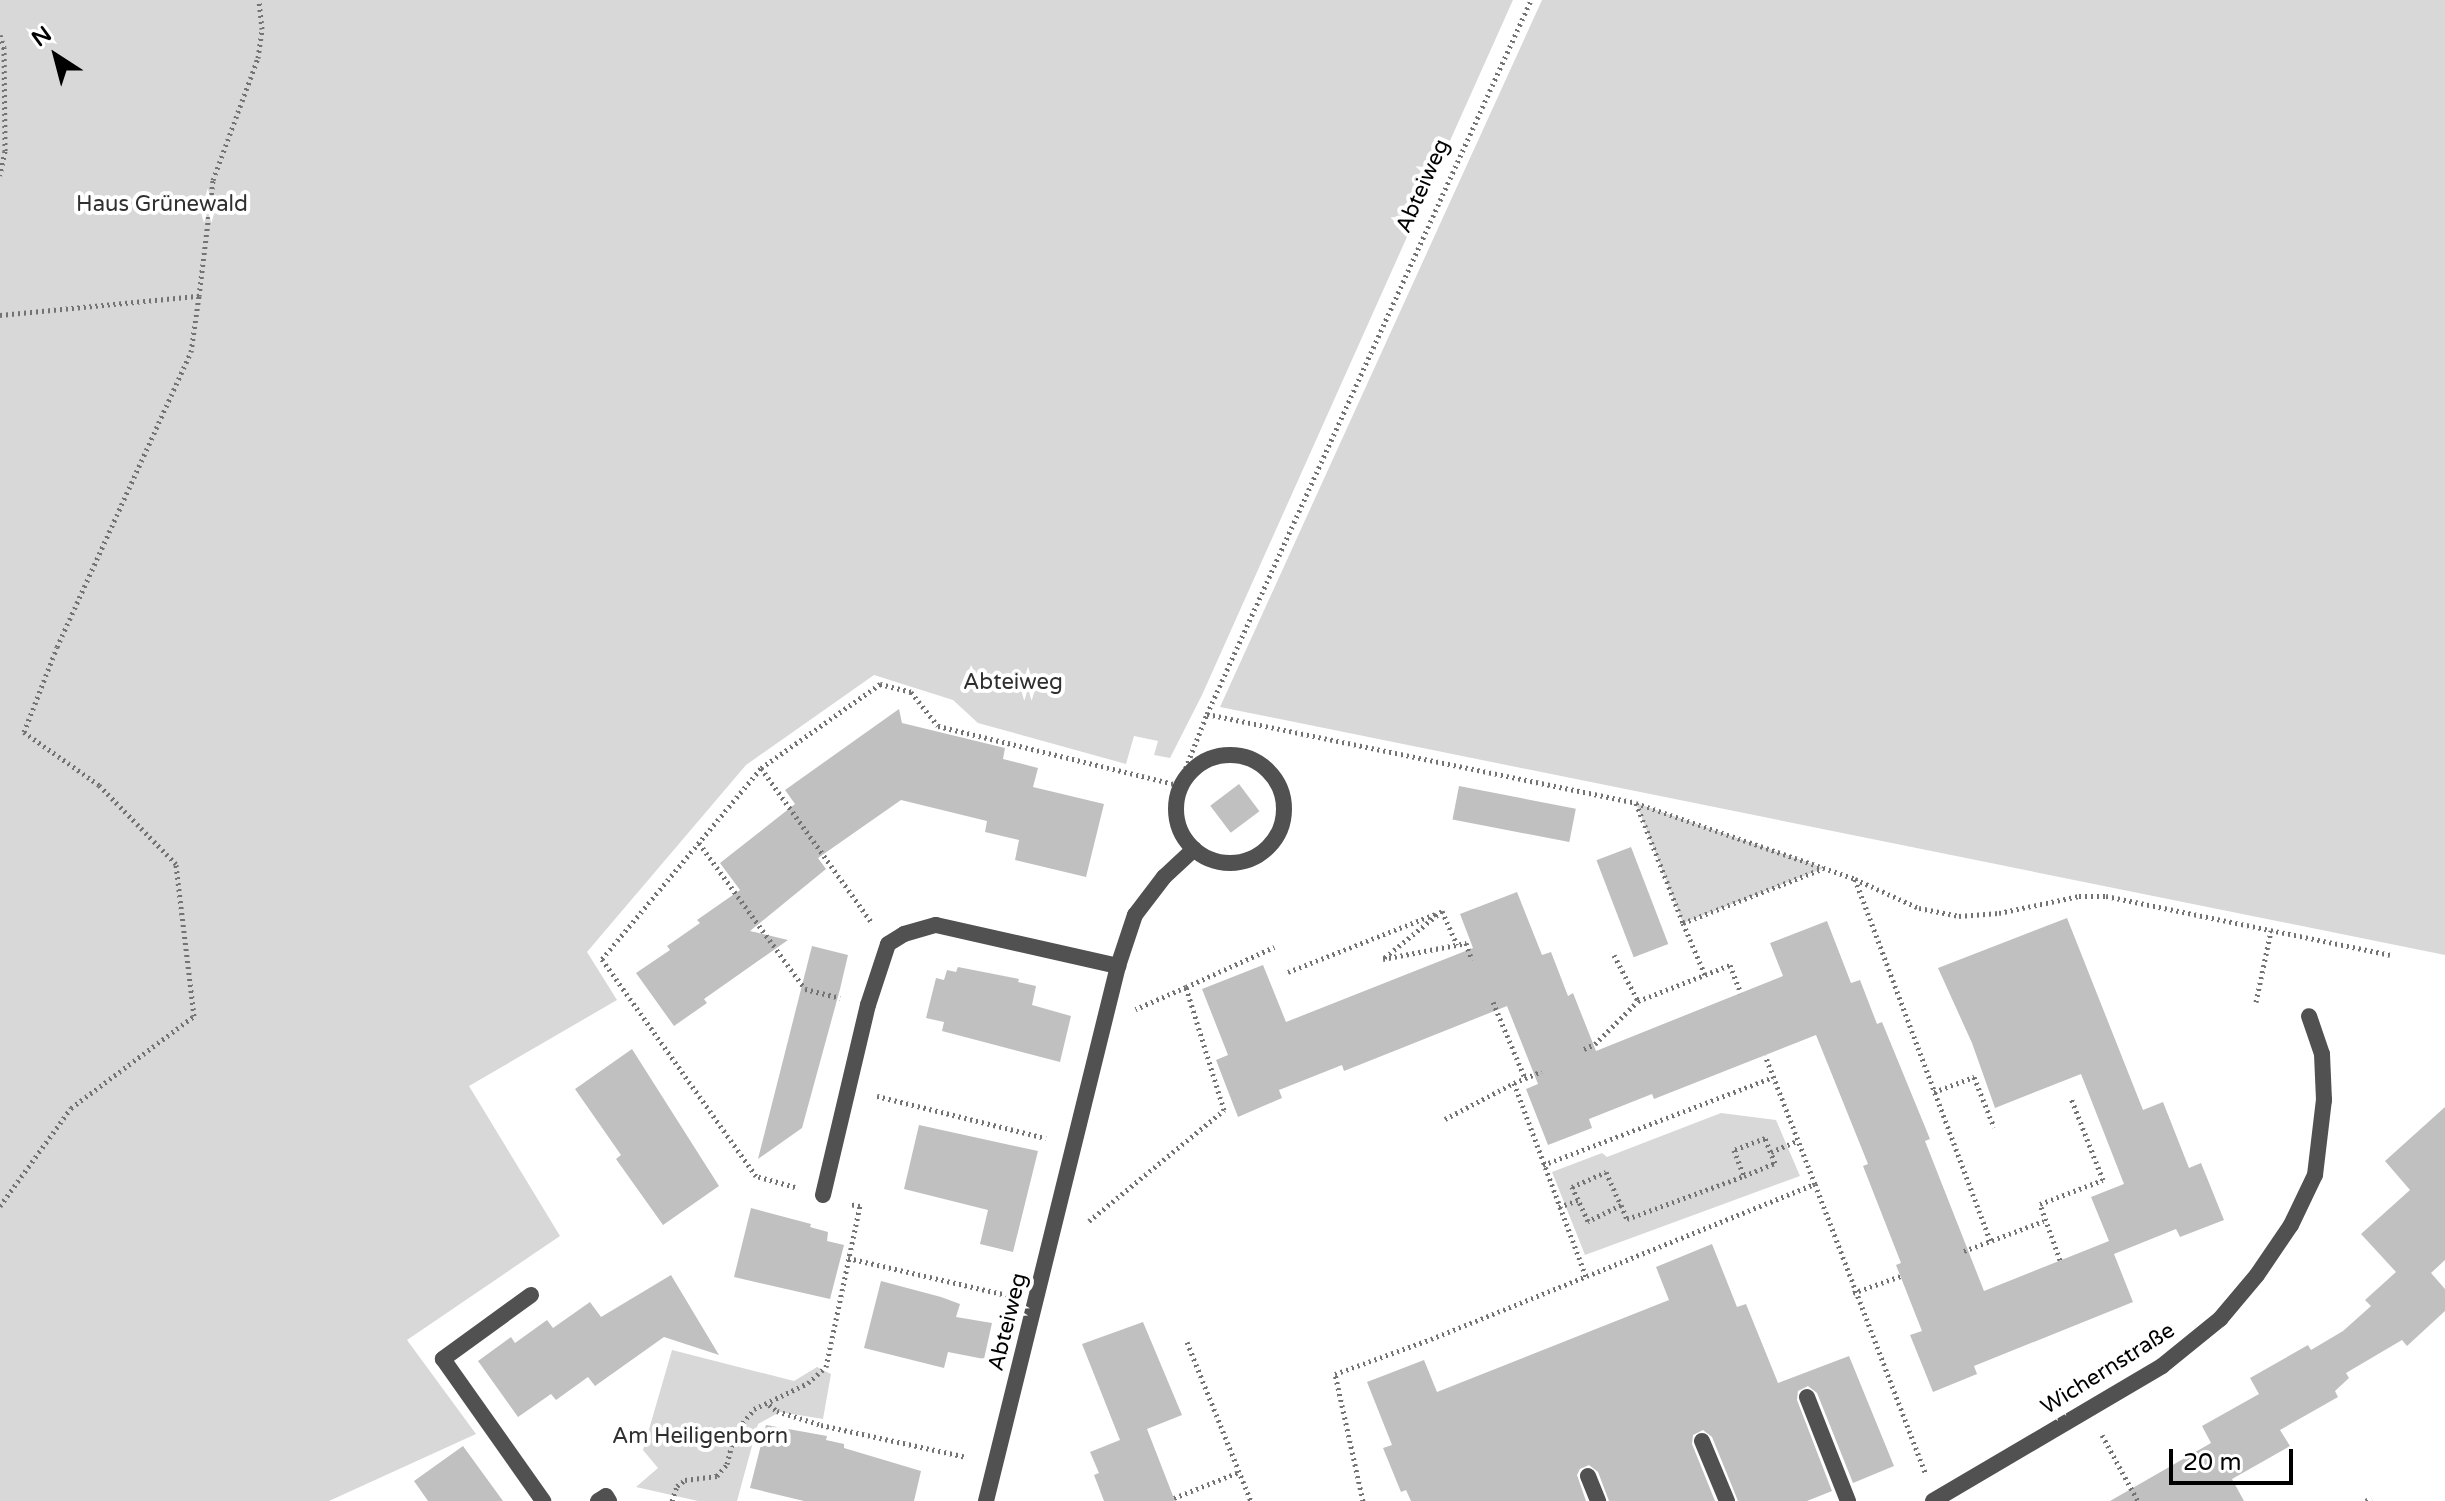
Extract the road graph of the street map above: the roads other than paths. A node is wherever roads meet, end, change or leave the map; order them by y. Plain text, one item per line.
1 (1194, 849) junction
2 (1118, 966) junction
3 (2309, 1016) dead end
4 (823, 1195) road end
5 (531, 1295) dead end
6 (1807, 1397) dead end
7 (1702, 1441) dead end
8 (1588, 1476) dead end
9 (1935, 1500) edge
10 (543, 1501) edge
11 (598, 1501) edge
12 (609, 1501) edge
13 (986, 1501) edge
14 (1598, 1501) edge
15 (1727, 1501) edge
16 (1848, 1501) edge

1 - 1 street
1 - 2 street, Abteiweg
2 - 4 street
2 - 13 street, Abteiweg
3 - 9 street, Wichernstraße
5 - 10 street
6 - 16 street
7 - 15 street
8 - 14 street
11 - 12 street

